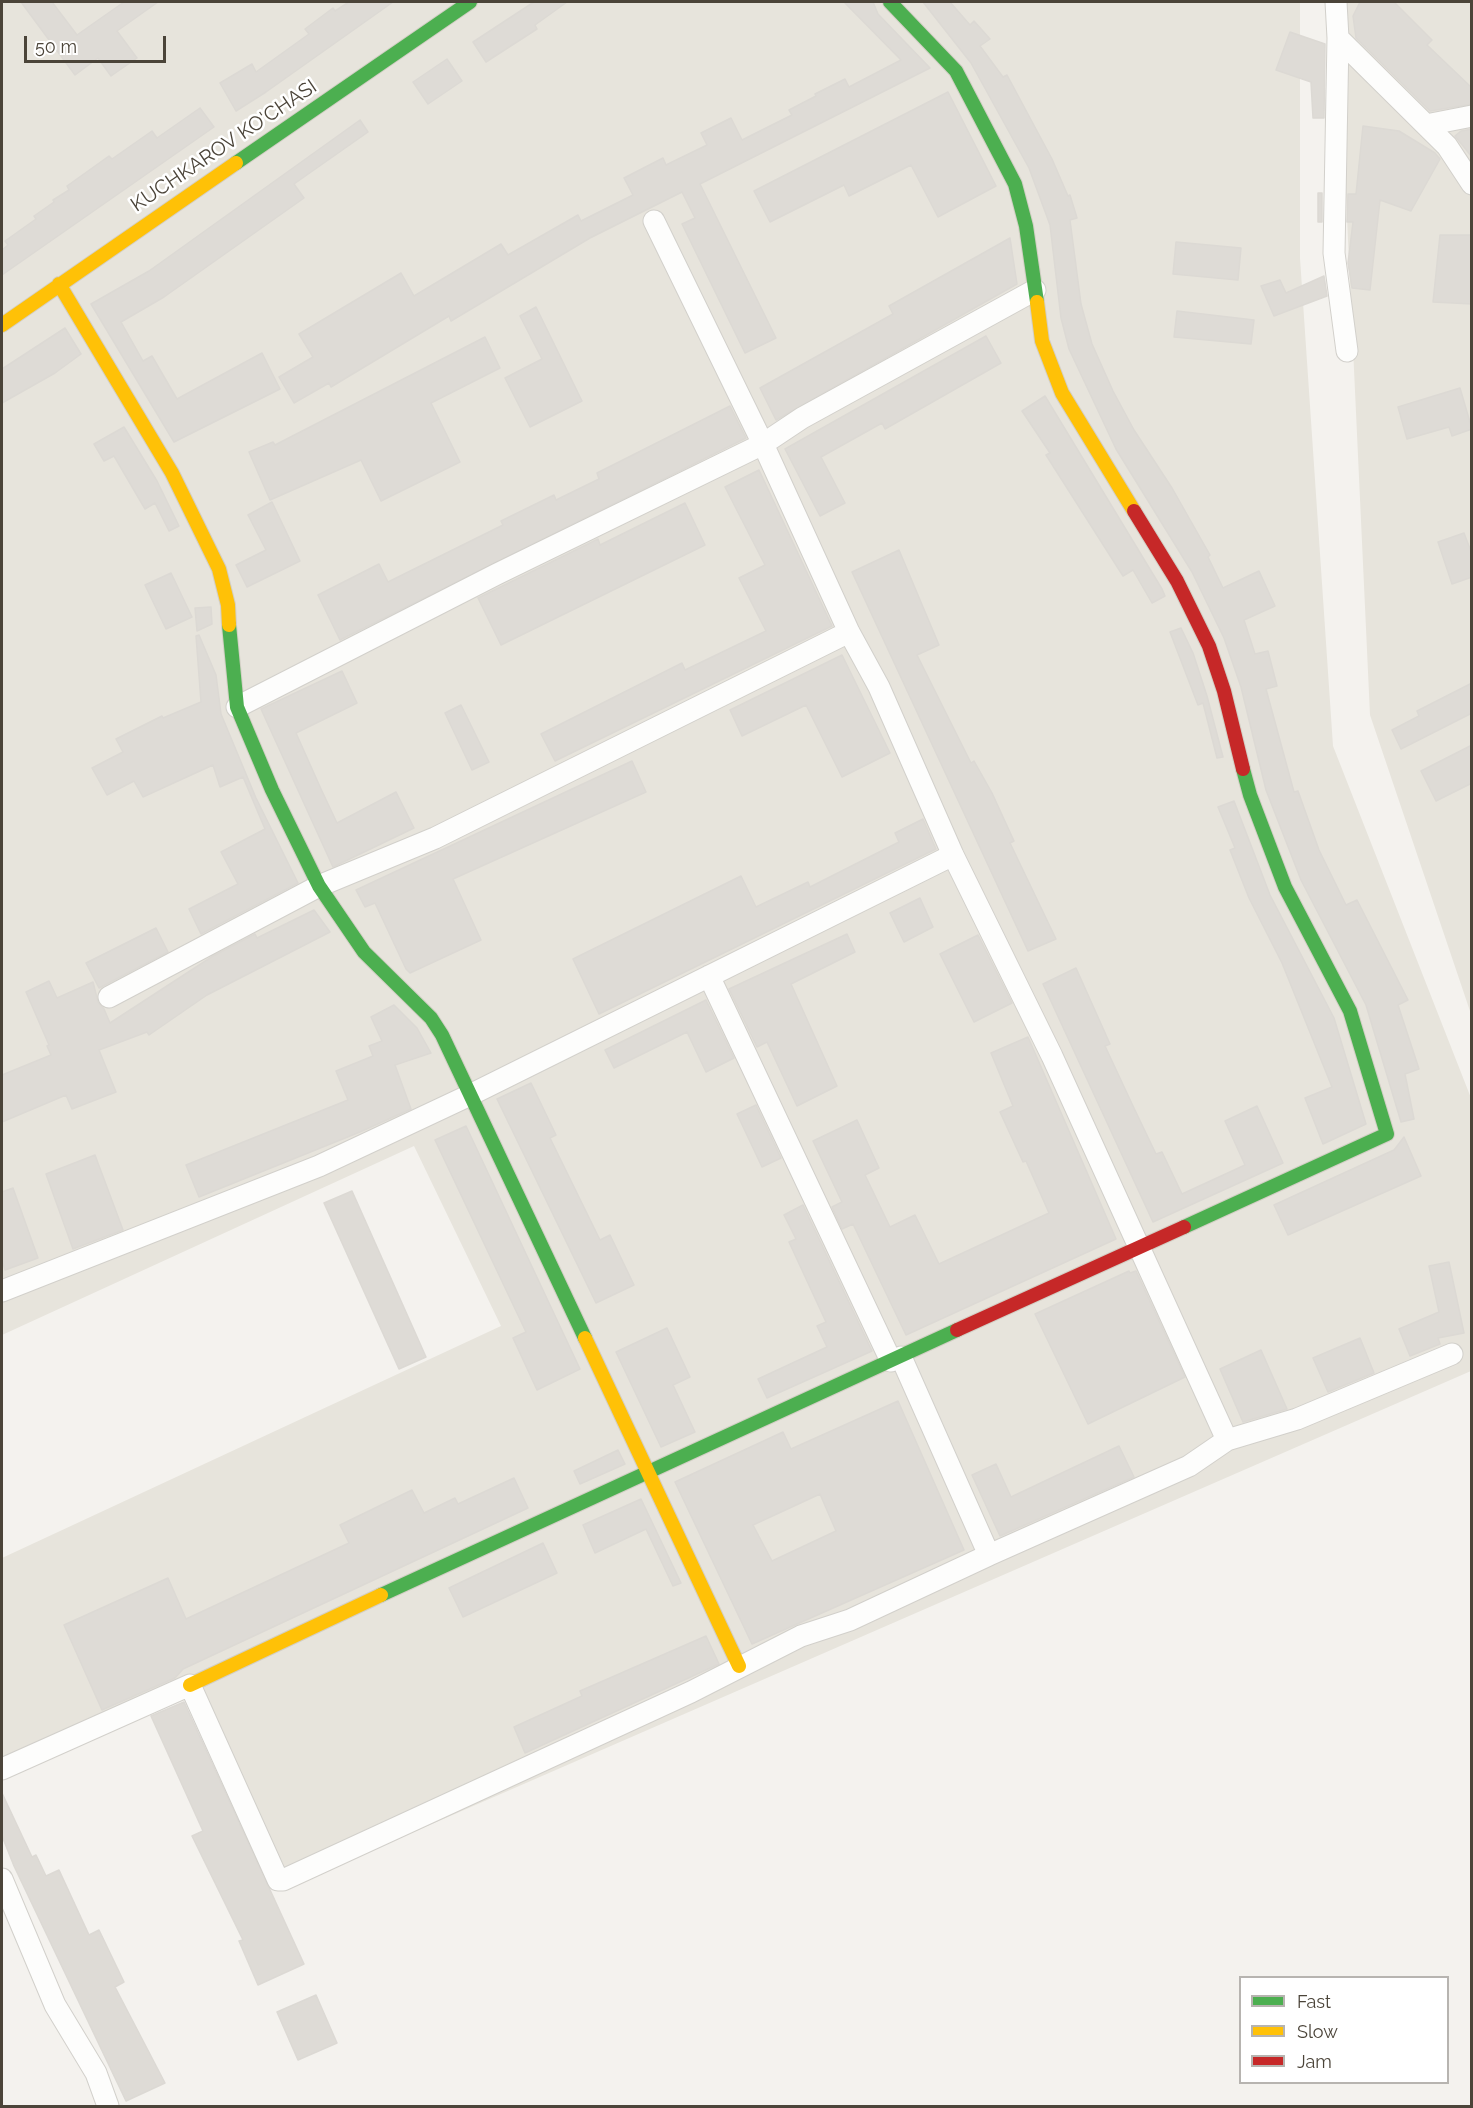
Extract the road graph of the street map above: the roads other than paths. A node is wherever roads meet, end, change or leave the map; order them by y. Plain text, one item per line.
1 (470, 2) edge
2 (891, 2) edge
3 (1336, 2) edge
4 (1338, 38) junction
5 (1472, 116) edge
6 (1426, 125) junction
7 (1472, 184) edge
8 (654, 221) dead end
9 (59, 284) junction
10 (1035, 290) junction
11 (2, 325) edge
12 (1347, 351) dead end
13 (764, 444) junction
14 (849, 632) junction
15 (237, 707) junction
16 (953, 855) junction
17 (319, 886) junction
18 (709, 976) junction
19 (109, 997) dead end
20 (470, 1095) junction
21 (1139, 1250) junction
22 (2, 1291) edge
23 (1452, 1354) dead end
24 (896, 1359) junction
25 (1227, 1440) junction
26 (648, 1475) junction
27 (989, 1555) junction
28 (739, 1666) junction
29 (190, 1685) junction
30 (2, 1769) edge
31 (2, 1879) edge
32 (108, 2106) edge

1 - 9 street, KUCHKAROV KO'CHASI
2 - 10 street
3 - 4 street
4 - 6 street
4 - 12 street
5 - 6 street
6 - 7 street
8 - 13 street
9 - 11 street, KUCHKAROV KO'CHASI
9 - 15 street
10 - 13 street
10 - 21 street
13 - 14 street
13 - 15 street
14 - 16 street
14 - 17 street
15 - 17 street
16 - 18 street
16 - 21 street
17 - 19 street
17 - 20 street
18 - 20 street
18 - 24 street
20 - 22 street
20 - 26 street
21 - 24 street
21 - 25 street
23 - 25 street
24 - 26 street
24 - 27 street
25 - 27 street
26 - 28 street
26 - 29 street
27 - 28 street
28 - 29 street
29 - 30 street
31 - 32 street

